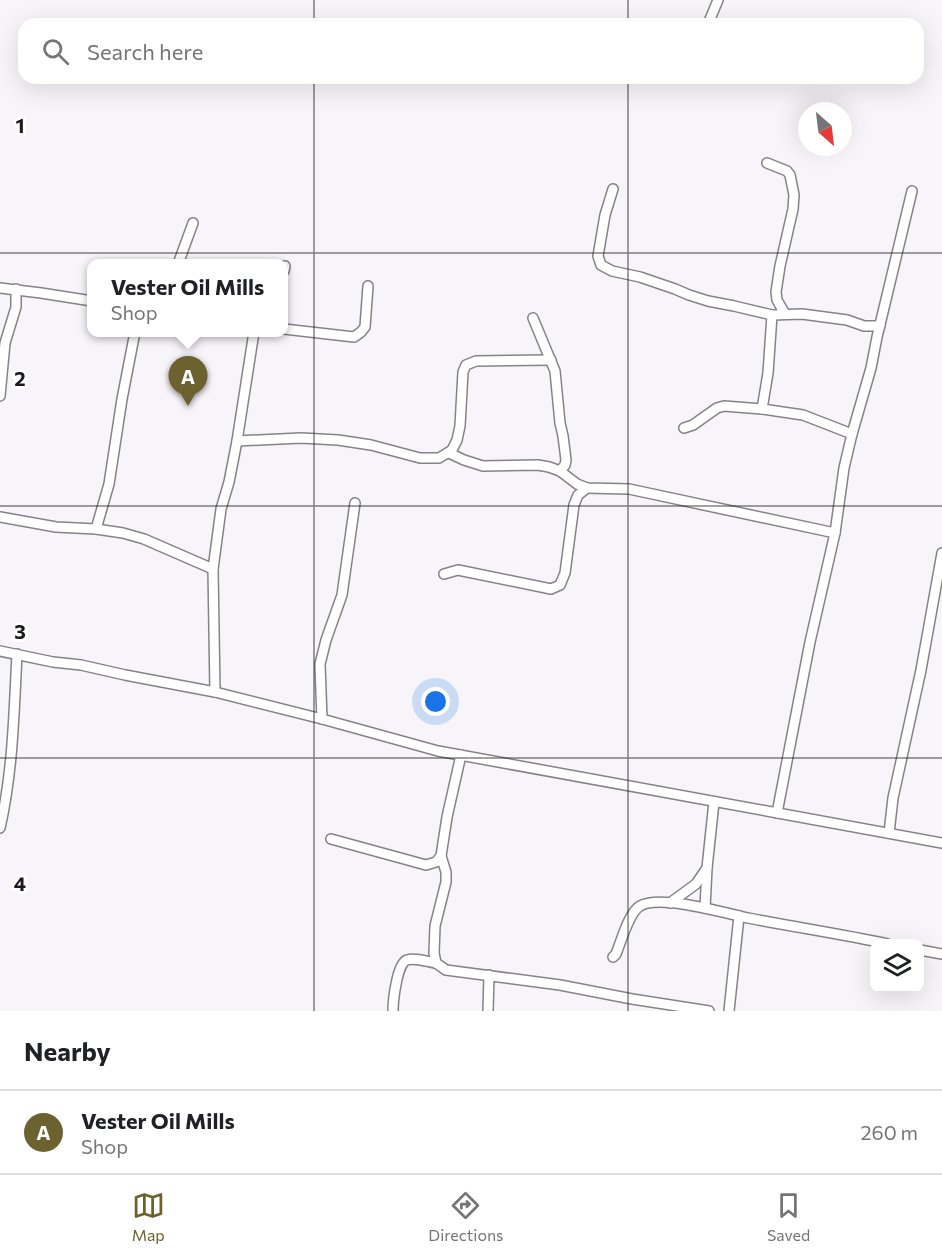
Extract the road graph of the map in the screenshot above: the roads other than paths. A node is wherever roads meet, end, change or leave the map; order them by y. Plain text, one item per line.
1 (718, 0) edge
2 (710, 18) edge
3 (767, 163) dead end
4 (613, 189) dead end
5 (912, 191) dead end
6 (193, 223) dead end
7 (180, 259) edge
8 (368, 286) dead end
9 (0, 288) edge
10 (16, 289) junction
11 (87, 301) edge
12 (785, 314) junction
13 (772, 315) junction
14 (533, 318) dead end
15 (880, 326) junction
16 (288, 329) edge
17 (134, 337) edge
18 (251, 337) edge
19 (551, 360) junction
20 (0, 396) edge
21 (762, 408) junction
22 (684, 428) dead end
23 (852, 434) junction
24 (237, 441) junction
25 (449, 453) junction
26 (560, 471) junction
27 (587, 488) junction
28 (355, 503) dead end
29 (0, 517) edge
30 (96, 529) junction
31 (835, 533) junction
32 (942, 557) edge
33 (213, 569) junction
34 (444, 574) dead end
35 (0, 651) edge
36 (17, 654) junction
37 (215, 693) junction
38 (322, 719) junction
39 (461, 755) junction
40 (714, 802) junction
41 (777, 813) junction
42 (0, 828) edge
43 (889, 833) junction
44 (331, 839) dead end
45 (942, 843) edge
46 (441, 856) junction
47 (707, 868) junction
48 (670, 903) junction
49 (705, 908) junction
50 (739, 916) junction
51 (870, 941) edge
52 (924, 951) edge
53 (942, 954) edge
54 (613, 957) dead end
55 (436, 963) junction
56 (489, 975) junction
57 (393, 1011) edge
58 (488, 1011) edge
59 (709, 1011) edge
60 (729, 1011) edge

1 - 2 street
3 - 12 street
4 - 13 street
5 - 15 street
6 - 7 street
8 - 16 street
9 - 10 street
10 - 11 street
10 - 20 street
12 - 13 street
12 - 15 street
13 - 21 street
14 - 19 street
15 - 23 street
17 - 30 street
18 - 24 street
19 - 25 street
19 - 26 street
21 - 22 street
21 - 23 street
23 - 31 street
24 - 25 street
24 - 33 street
25 - 26 street
26 - 27 street
27 - 31 street
27 - 34 street
28 - 38 street
29 - 30 street
30 - 33 street
31 - 41 street
32 - 43 street
33 - 37 street
35 - 36 street
36 - 37 street
36 - 42 street
37 - 38 street
38 - 39 street
39 - 40 street
39 - 46 street
40 - 41 street
40 - 47 street
41 - 43 street
43 - 45 street
44 - 46 street
46 - 55 street
47 - 48 street
47 - 49 street
48 - 49 street
48 - 54 street
49 - 50 street
50 - 51 street
50 - 60 street
52 - 53 street
55 - 56 street
55 - 57 street
56 - 58 street
56 - 59 street

